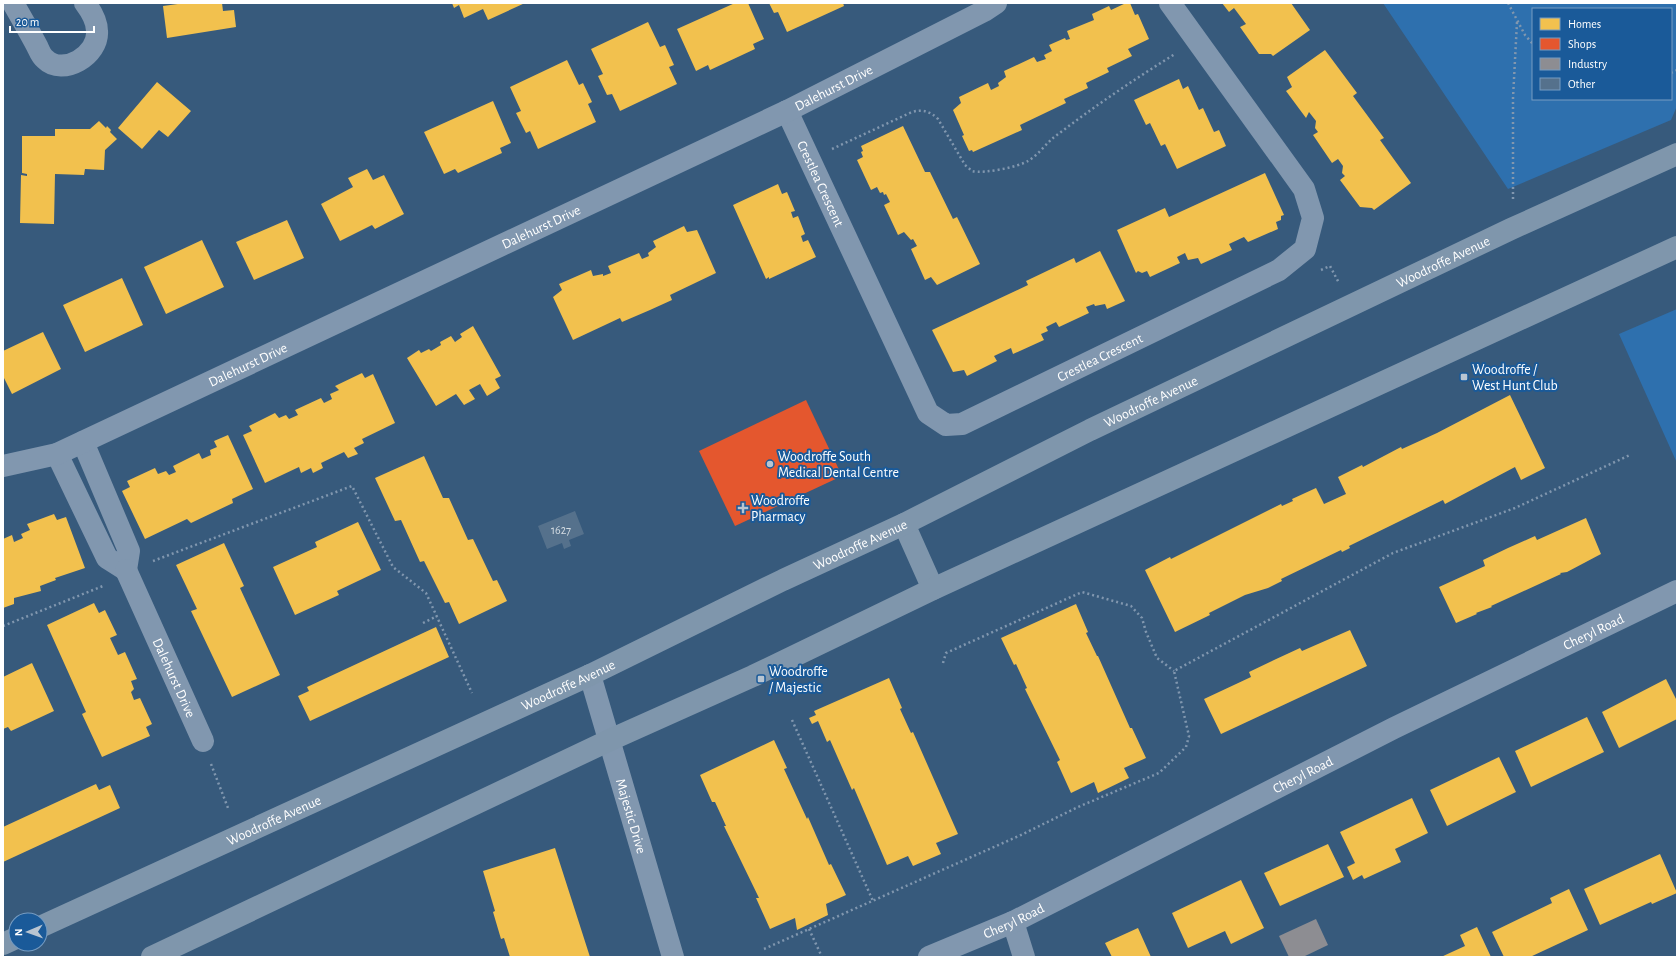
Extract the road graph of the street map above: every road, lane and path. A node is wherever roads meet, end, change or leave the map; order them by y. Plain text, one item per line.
1 (13, 3) edge
2 (85, 3) edge
3 (996, 3) edge
4 (1170, 3) edge
5 (1508, 3) edge
6 (1518, 22) junction
7 (1197, 40) junction
8 (1532, 43) edge
9 (787, 111) junction
10 (1677, 144) edge
11 (1677, 154) edge
12 (810, 159) junction
13 (1625, 178) junction
14 (1511, 229) junction
15 (1677, 247) edge
16 (1318, 272) dead end
17 (1351, 304) junction
18 (83, 442) junction
19 (57, 454) junction
20 (1630, 455) dead end
21 (3, 466) edge
22 (904, 524) junction
23 (128, 574) junction
24 (933, 589) junction
25 (1677, 591) edge
26 (437, 616) junction
27 (423, 623) dead end
28 (3, 626) edge
29 (943, 663) dead end
30 (1174, 671) junction
31 (590, 675) junction
32 (472, 693) dead end
33 (792, 720) dead end
34 (610, 740) junction
35 (202, 741) joint
36 (228, 808) dead end
37 (873, 901) junction
38 (1013, 922) junction
39 (48, 923) edge
40 (810, 929) junction
41 (764, 949) dead end
42 (152, 957) edge
43 (673, 957) edge
44 (822, 957) edge
45 (929, 957) edge
46 (1024, 957) edge

1 - 2 street
3 - 9 street, Dalehurst Drive
4 - 7 street, Crestlea Crescent
5 - 6 path
6 - 8 path
6 - 14 path
7 - 12 path
7 - 12 street, Crestlea Crescent
9 - 12 street, Crestlea Crescent
9 - 18 street, Dalehurst Drive
10 - 13 main road
11 - 13 main road, Woodroffe Avenue
13 - 14 main road, Woodroffe Avenue
14 - 17 main road, Woodroffe Avenue
15 - 24 main road
16 - 17 path
17 - 22 main road, Woodroffe Avenue
18 - 19 street, Dalehurst Drive
18 - 23 street
19 - 21 street, Dalehurst Drive
19 - 23 street
20 - 30 path
22 - 24 main road
22 - 31 main road, Woodroffe Avenue
23 - 26 path
23 - 28 path
23 - 35 street, Dalehurst Drive
24 - 34 main road
25 - 38 street, Cheryl Road
26 - 27 path
26 - 32 path
29 - 30 path
30 - 37 path
31 - 34 street, Majestic Drive
31 - 39 main road, Woodroffe Avenue
33 - 37 path
34 - 42 main road
34 - 43 street, Majestic Drive
35 - 36 path
37 - 40 path
38 - 45 street, Cheryl Road
38 - 46 street
40 - 41 path
40 - 44 path

